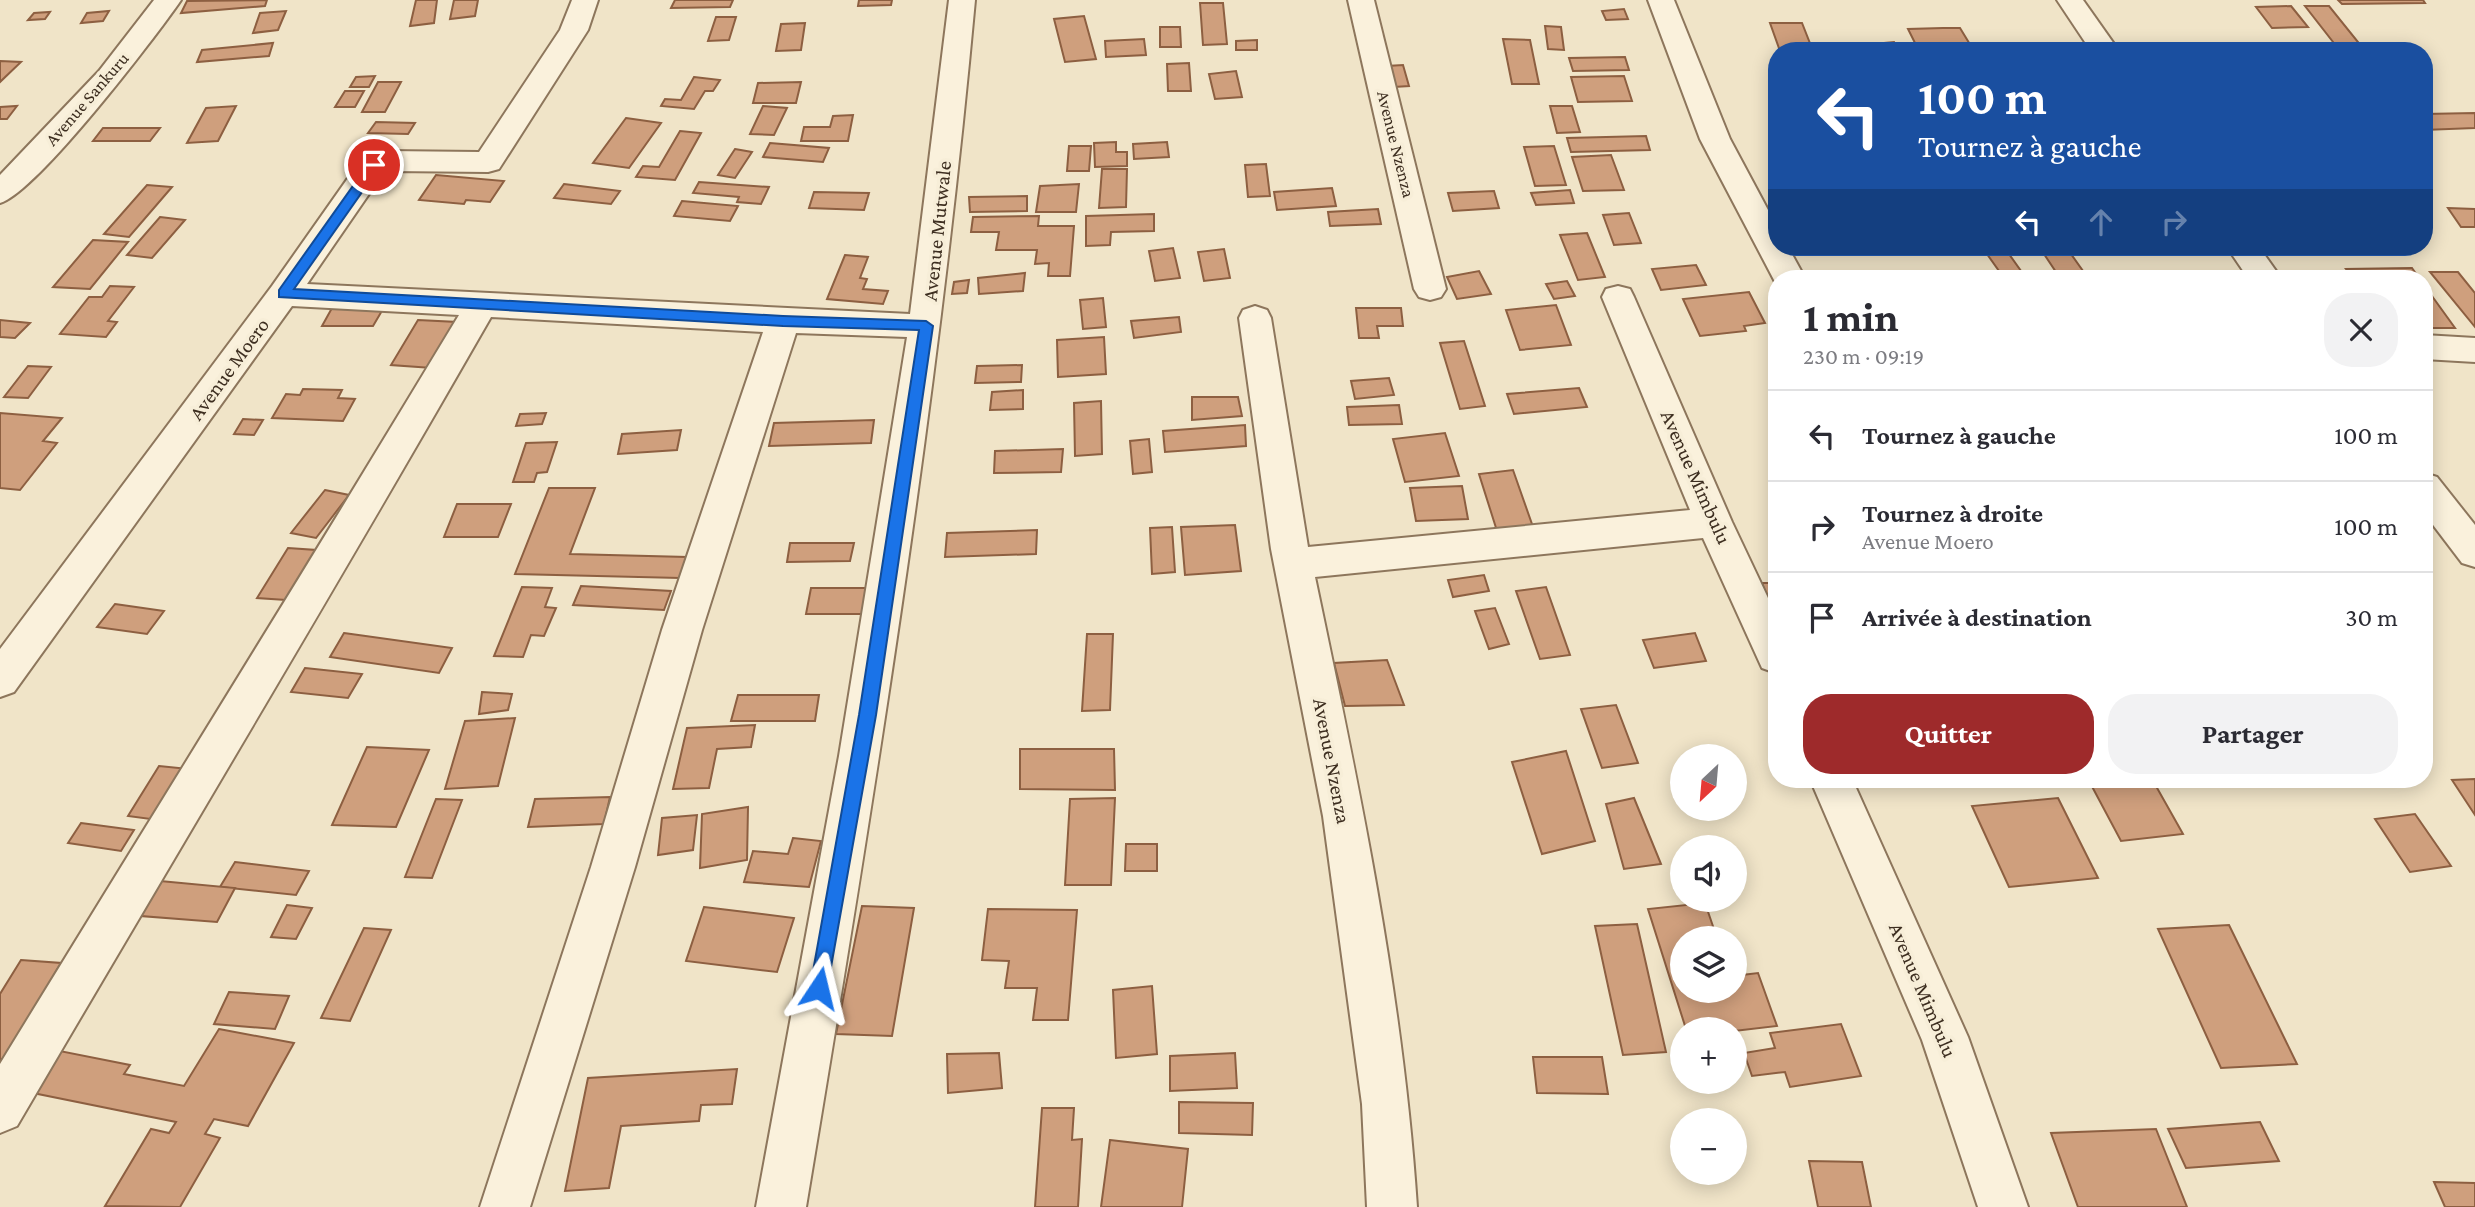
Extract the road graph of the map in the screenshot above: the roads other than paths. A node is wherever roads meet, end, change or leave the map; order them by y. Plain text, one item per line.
1 (168, 0) edge
2 (585, 0) edge
3 (962, 0) edge
4 (1360, 0) edge
5 (1661, 0) edge
6 (2070, 0) edge
7 (2099, 42) edge
8 (0, 193) edge
9 (1768, 239) edge
10 (1430, 289) dead end
11 (284, 294) junction
12 (1618, 297) dead end
13 (483, 303) junction
14 (1255, 318) dead end
15 (783, 321) junction
16 (926, 326) junction
17 (2433, 348) edge
18 (2475, 350) edge
19 (2433, 498) edge
20 (1714, 522) junction
21 (2475, 552) edge
22 (1293, 564) junction
23 (1768, 639) edge
24 (0, 680) edge
25 (1835, 788) edge
26 (0, 1110) edge
27 (505, 1207) edge
28 (781, 1207) edge
29 (1392, 1207) edge
30 (2003, 1207) edge

1 - 8 street, Avenue Sankuru
2 - 11 street, Avenue Moero
3 - 16 street, Avenue Mutwale
4 - 10 street, Avenue Nzenza
5 - 9 street
6 - 7 street
11 - 13 street
11 - 24 street, Avenue Moero
12 - 20 street, Avenue Mimbulu
13 - 15 street
13 - 26 street
14 - 22 street, Avenue Nzenza
15 - 16 street
15 - 27 street
16 - 28 street, Avenue Mutwale
17 - 18 street
19 - 21 street
20 - 22 street
20 - 23 street, Avenue Mimbulu
22 - 29 street, Avenue Nzenza
25 - 30 street, Avenue Mimbulu

